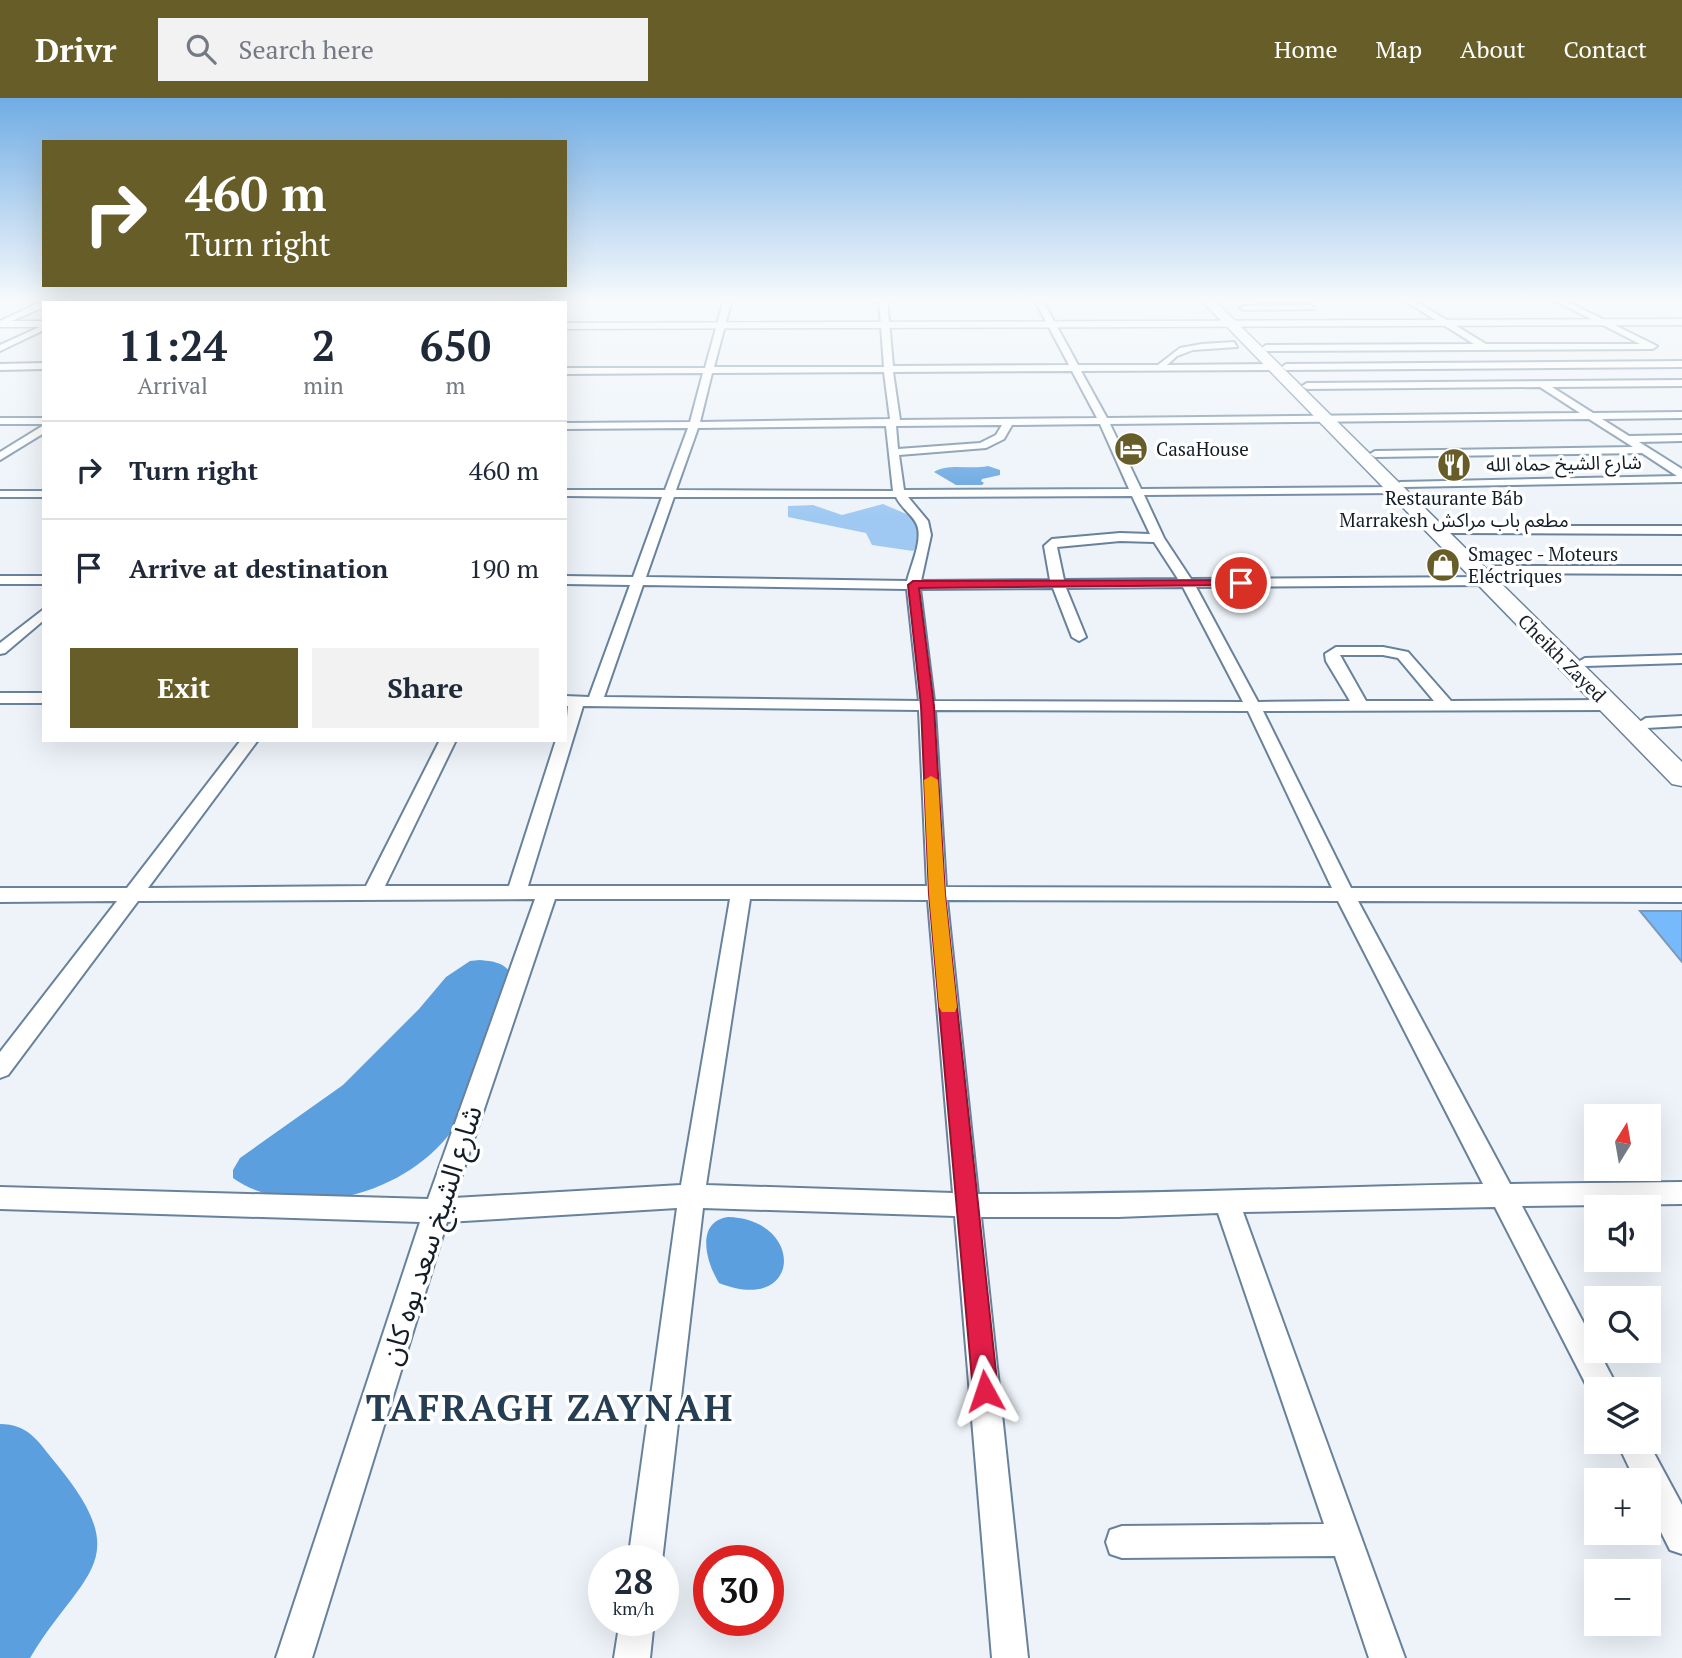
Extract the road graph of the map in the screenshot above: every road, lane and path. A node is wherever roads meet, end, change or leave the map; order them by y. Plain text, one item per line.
1 (709, 371) edge
2 (889, 372) edge
3 (1077, 372) edge
4 (1286, 372) edge
5 (1289, 372) edge
6 (1413, 372) edge
7 (1523, 372) edge
8 (1682, 383) edge
9 (1307, 386) junction
10 (1432, 386) junction
11 (1545, 386) junction
12 (1682, 415) edge
13 (1592, 416) junction
14 (1334, 419) junction
15 (0, 421) edge
16 (42, 421) edge
17 (893, 422) junction
18 (1009, 422) junction
19 (1104, 422) junction
20 (694, 424) junction
21 (567, 426) edge
22 (42, 429) edge
23 (1682, 438) edge
24 (1627, 439) junction
25 (1647, 450) junction
26 (895, 452) junction
27 (1375, 454) junction
28 (0, 457) edge
29 (1682, 476) edge
30 (1401, 487) junction
31 (567, 493) edge
32 (1138, 493) junction
33 (0, 494) edge
34 (42, 494) edge
35 (669, 494) junction
36 (898, 495) junction
37 (1451, 530) junction
38 (1682, 530) edge
39 (1158, 538) junction
40 (1682, 570) edge
41 (1489, 576) junction
42 (0, 580) edge
43 (42, 580) edge
44 (567, 580) edge
45 (639, 580) junction
46 (1187, 583) junction
47 (913, 585) junction
48 (1058, 585) junction
49 (42, 615) edge
50 (0, 635) edge
51 (18, 635) junction
52 (1079, 637) dead end
53 (0, 650) edge
54 (1682, 659) edge
55 (1585, 662) junction
56 (0, 698) edge
57 (42, 698) edge
58 (571, 701) edge
59 (595, 701) junction
60 (1609, 705) junction
61 (927, 706) junction
62 (1253, 706) junction
63 (1361, 706) junction
64 (1447, 706) junction
65 (1682, 721) edge
66 (1646, 723) junction
67 (567, 726) edge
68 (248, 742) edge
69 (447, 742) edge
70 (564, 742) edge
71 (1682, 758) edge
72 (1682, 778) edge
73 (547, 892) junction
74 (372, 893) junction
75 (516, 893) junction
76 (741, 893) junction
77 (134, 894) junction
78 (937, 894) junction
79 (0, 895) edge
80 (1345, 895) junction
81 (1682, 895) edge
82 (0, 1069) edge
83 (1682, 1193) edge
84 (1501, 1195) junction
85 (692, 1196) junction
86 (0, 1198) edge
87 (1227, 1203) junction
88 (968, 1205) junction
89 (438, 1211) junction
90 (1597, 1377) edge
91 (1638, 1454) edge
92 (1682, 1538) edge
93 (1345, 1540) junction
94 (1122, 1542) dead end
95 (647, 1545) edge
96 (635, 1636) edge
97 (294, 1658) edge
98 (632, 1658) edge
99 (1010, 1658) edge
100 (1387, 1658) edge

1 - 20 street
2 - 17 street
3 - 19 street
4 - 14 highway, Cheikh Zayed
5 - 9 highway, Cheikh Zayed
6 - 10 street
7 - 11 street
8 - 11 street
9 - 10 street
9 - 14 highway, Cheikh Zayed
10 - 11 street
11 - 13 street
12 - 13 street
13 - 14 street
13 - 24 street
14 - 19 street
14 - 27 highway, Cheikh Zayed
14 - 30 highway, Cheikh Zayed
15 - 16 street
17 - 18 street
17 - 20 street
17 - 26 street
18 - 19 street
18 - 26 street
19 - 32 street
20 - 21 street
20 - 35 street
22 - 28 street
23 - 24 street
24 - 25 street
25 - 27 street
25 - 29 street
26 - 36 street
27 - 30 highway, Cheikh Zayed
29 - 30 street, شارع الشيخ حماه الله
30 - 32 street, شارع الشيخ حماه الله
30 - 37 highway, Cheikh Zayed
30 - 41 highway, Cheikh Zayed
31 - 35 street, شارع الشيخ حماه الله
32 - 36 street, شارع الشيخ حماه الله
32 - 39 street
33 - 34 street
35 - 36 street, شارع الشيخ حماه الله
35 - 45 street
36 - 47 street
37 - 38 street
37 - 41 highway, Cheikh Zayed
39 - 46 street
39 - 48 street
40 - 41 street
41 - 46 street
41 - 55 highway, Cheikh Zayed
41 - 60 highway, Cheikh Zayed
42 - 43 street
44 - 45 street
45 - 47 street
45 - 59 street
46 - 48 street
46 - 62 street
47 - 48 street
47 - 61 street
48 - 52 street
49 - 51 street
50 - 51 street
51 - 53 street
54 - 55 street
55 - 66 highway, Cheikh Zayed
56 - 57 street
58 - 59 street
58 - 67 street
59 - 61 street
60 - 64 street
60 - 72 highway, Cheikh Zayed
61 - 62 street
61 - 78 street
62 - 63 street
62 - 80 street
63 - 64 street
63 - 64 street
65 - 66 street
66 - 71 highway, Cheikh Zayed
68 - 77 street
69 - 74 street
70 - 75 street
73 - 75 street
73 - 76 street
73 - 89 street, شارع الشيخ سعد بوه كان
74 - 75 street
74 - 77 street
76 - 78 street
76 - 85 street
77 - 79 street
77 - 82 street
78 - 80 street
78 - 88 street
80 - 81 street
80 - 84 street
83 - 84 street
84 - 87 street
84 - 90 street
85 - 88 street
85 - 89 street
85 - 95 street
86 - 89 street
87 - 88 street
87 - 93 street
88 - 99 street
89 - 97 street, شارع الشيخ سعد بوه كان
91 - 92 street
93 - 94 street
93 - 100 street
96 - 98 street

